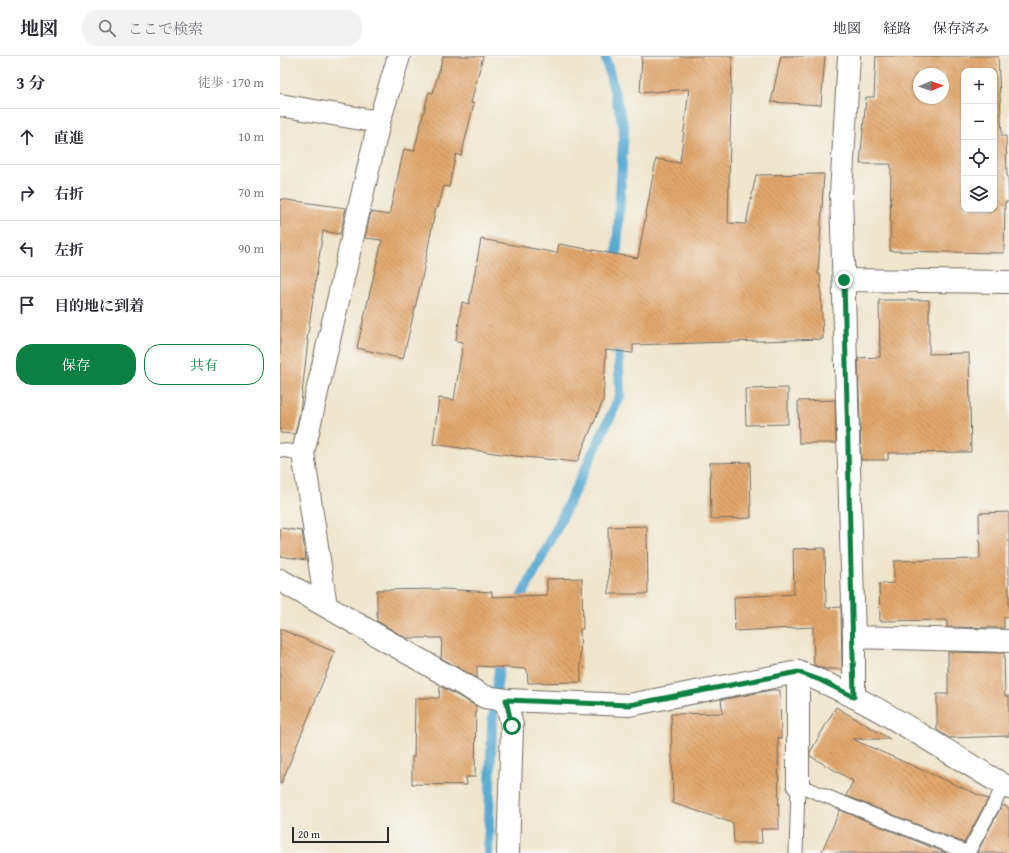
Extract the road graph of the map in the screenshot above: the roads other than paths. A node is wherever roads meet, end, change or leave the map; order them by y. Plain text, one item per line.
1 (400, 56) edge
2 (849, 56) edge
3 (280, 106) edge
4 (379, 122) junction
5 (844, 280) junction
6 (1009, 282) edge
7 (280, 450) edge
8 (303, 453) junction
9 (280, 580) edge
10 (326, 606) junction
11 (854, 636) junction
12 (1009, 641) edge
13 (798, 672) junction
14 (854, 697) junction
15 (506, 700) junction
16 (798, 785) junction
17 (1006, 787) edge
18 (508, 853) edge
19 (796, 853) edge
20 (968, 853) edge

1 - 4 street
2 - 5 street
3 - 4 street
4 - 8 street
5 - 6 street
5 - 11 street
7 - 8 lane
8 - 10 street
9 - 10 street
10 - 15 street
11 - 12 street
11 - 14 street
13 - 14 street
13 - 15 street
13 - 16 street
14 - 17 street
15 - 18 street
16 - 19 lane
16 - 20 lane
17 - 20 lane

